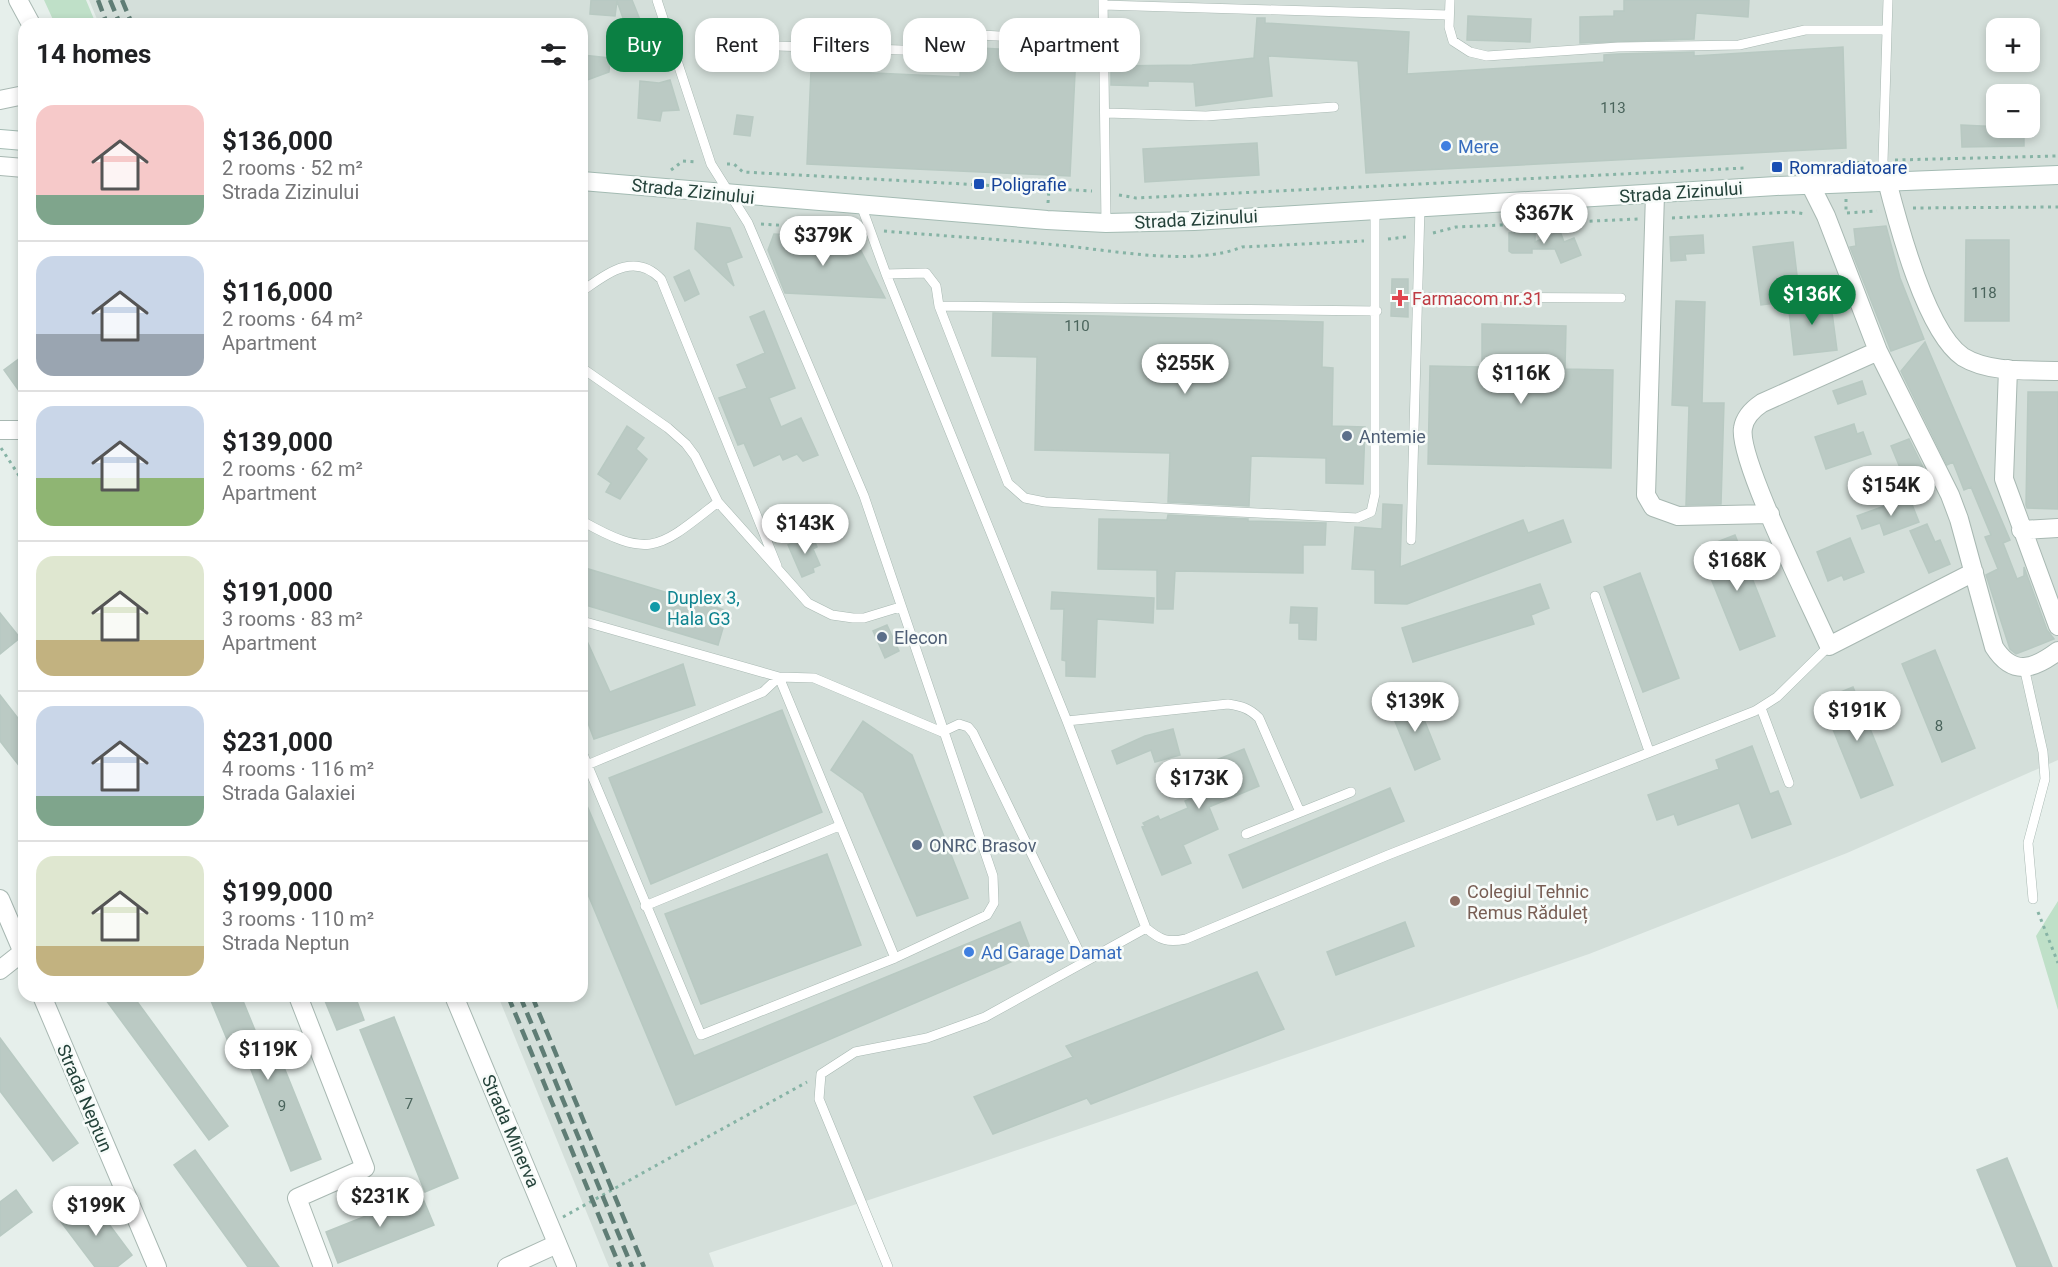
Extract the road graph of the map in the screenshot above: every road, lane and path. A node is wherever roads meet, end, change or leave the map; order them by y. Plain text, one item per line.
1 (18, 0) edge
2 (657, 0) edge
3 (1449, 0) edge
4 (1888, 0) edge
5 (1103, 3) edge
6 (1448, 15) junction
7 (28, 18) edge
8 (1103, 18) edge
9 (1887, 30) junction
10 (999, 36) edge
11 (779, 46) edge
12 (1105, 72) edge
13 (18, 96) edge
14 (0, 100) edge
15 (1334, 107) dead end
16 (1106, 113) junction
17 (0, 139) edge
18 (18, 140) edge
19 (2058, 156) edge
20 (1883, 161) junction
21 (1845, 163) junction
22 (711, 164) junction
23 (0, 166) edge
24 (1800, 166) dead end
25 (18, 168) edge
26 (1754, 168) dead end
27 (2058, 175) edge
28 (662, 179) junction
29 (588, 181) edge
30 (1887, 182) junction
31 (1846, 183) junction
32 (1810, 184) junction
33 (1106, 192) junction
34 (1655, 194) junction
35 (730, 195) junction
36 (861, 205) junction
37 (1420, 207) junction
38 (2058, 207) edge
39 (1375, 209) junction
40 (1894, 210) junction
41 (1846, 213) junction
42 (1826, 216) junction
43 (1654, 219) junction
44 (748, 223) junction
45 (1106, 223) junction
46 (872, 230) junction
47 (1420, 236) junction
48 (1376, 240) junction
49 (886, 274) junction
50 (588, 287) edge
51 (1419, 297) junction
52 (1621, 298) dead end
53 (939, 306) junction
54 (1377, 311) junction
55 (1878, 351) junction
56 (2008, 369) junction
57 (2058, 371) edge
58 (588, 372) edge
59 (0, 430) edge
60 (18, 430) edge
61 (0, 447) edge
62 (18, 474) edge
63 (718, 502) junction
64 (1770, 514) junction
65 (588, 524) edge
66 (2058, 528) edge
67 (2021, 530) junction
68 (1411, 540) dead end
69 (1974, 572) junction
70 (780, 573) junction
71 (1595, 596) dead end
72 (900, 607) junction
73 (588, 623) edge
74 (2058, 626) edge
75 (1829, 646) junction
76 (2058, 651) edge
77 (2024, 667) junction
78 (779, 677) junction
79 (1761, 708) junction
80 (1067, 721) junction
81 (942, 732) junction
82 (1649, 751) junction
83 (588, 765) edge
84 (588, 767) edge
85 (1789, 783) dead end
86 (1351, 792) dead end
87 (1300, 812) junction
88 (839, 826) junction
89 (1246, 834) dead end
90 (0, 899) edge
91 (2033, 899) joint
92 (645, 906) junction
93 (1146, 928) junction
94 (18, 939) edge
95 (18, 956) edge
96 (895, 958) junction
97 (1084, 962) junction
98 (2058, 963) edge
99 (0, 970) edge
100 (45, 1002) edge
101 (300, 1002) edge
102 (456, 1002) edge
103 (821, 1074) junction
104 (549, 1224) junction
105 (557, 1244) junction
106 (157, 1267) edge
107 (323, 1267) edge
108 (507, 1267) edge
109 (567, 1267) edge
110 (888, 1267) edge

1 - 7 street
2 - 22 lane
3 - 6 lane
4 - 9 lane
5 - 6 lane
5 - 8 lane
6 - 9 lane
9 - 20 lane
10 - 11 lane
12 - 16 lane
13 - 14 street
15 - 16 lane
16 - 33 lane
17 - 18 street
19 - 20 path
20 - 21 path
20 - 30 lane
21 - 24 path
21 - 31 path
22 - 28 path
22 - 33 path
22 - 35 lane
23 - 25 street
26 - 33 path
27 - 30 street, Strada Zizinului
28 - 29 street, Strada Zizinului
28 - 35 street, Strada Zizinului
30 - 31 street, Strada Zizinului
30 - 40 street
31 - 32 street, Strada Zizinului
31 - 41 path
32 - 34 street, Strada Zizinului
32 - 42 street
33 - 45 lane
34 - 37 street, Strada Zizinului
34 - 43 street
35 - 36 street, Strada Zizinului
35 - 44 lane
36 - 45 street, Strada Zizinului
36 - 46 lane
37 - 39 street, Strada Zizinului
37 - 47 lane
38 - 40 path
39 - 45 street, Strada Zizinului
39 - 48 lane
40 - 41 path
40 - 56 street
41 - 42 path
42 - 43 path
42 - 55 street
43 - 47 path
43 - 64 street
44 - 46 path
44 - 72 lane
46 - 48 path
46 - 49 lane
47 - 48 path
47 - 51 lane
48 - 54 lane
49 - 53 lane
49 - 80 lane
50 - 70 lane
51 - 52 lane
51 - 68 lane
53 - 54 lane
53 - 54 lane
55 - 64 street
55 - 69 street
56 - 57 street
56 - 67 street
58 - 63 lane
59 - 60 street
61 - 62 path
63 - 65 lane
63 - 70 lane
64 - 75 street
66 - 67 street
67 - 74 street
69 - 75 street
69 - 77 street
70 - 72 lane
71 - 82 lane
72 - 81 lane
73 - 78 lane
75 - 79 lane
76 - 77 street
77 - 91 lane
78 - 81 lane
78 - 83 lane
78 - 88 lane
79 - 82 lane
79 - 85 lane
80 - 87 lane
80 - 93 lane
81 - 96 lane
81 - 97 lane
82 - 93 lane
84 - 92 lane
86 - 87 lane
87 - 89 lane
88 - 92 lane
88 - 96 lane
90 - 94 street
91 - 98 path
92 - 96 lane
93 - 97 lane
95 - 99 street
97 - 103 lane
100 - 106 street, Strada Neptun
101 - 107 street
102 - 104 street, Strada Minerva
103 - 104 path
103 - 110 lane
104 - 105 street, Strada Minerva
105 - 108 street
105 - 109 street, Strada Minerva

